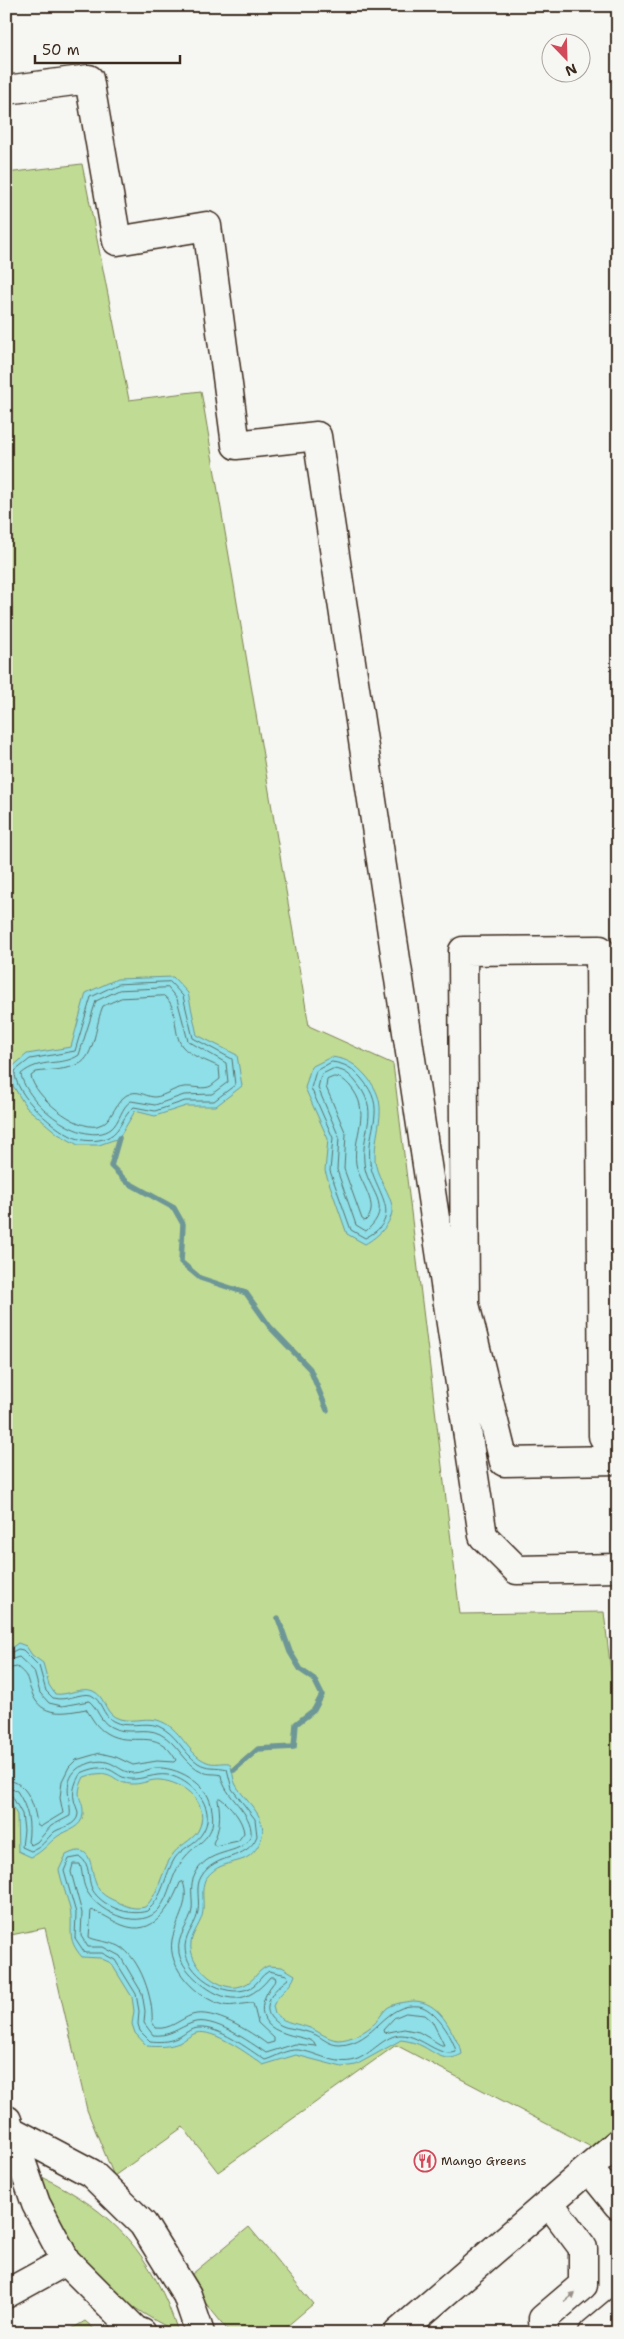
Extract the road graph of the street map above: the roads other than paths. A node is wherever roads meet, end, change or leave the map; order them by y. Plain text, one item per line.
1 (6, 90) edge
2 (617, 1460) edge
3 (618, 1568) edge
4 (7, 2125) edge
5 (618, 2144) edge
6 (589, 2169) junction
7 (550, 2204) junction
8 (618, 2205) edge
9 (66, 2261) junction
10 (6, 2294) edge
11 (618, 2312) edge
12 (142, 2333) edge
13 (200, 2333) edge
14 (398, 2333) edge
15 (544, 2333) edge
16 (593, 2333) edge

1 - 3 street
2 - 2 street
4 - 9 street
4 - 13 street
5 - 6 street
6 - 7 street
6 - 8 street
7 - 14 street
15 -> 7 street
9 - 10 street
9 - 12 street
11 - 16 street

